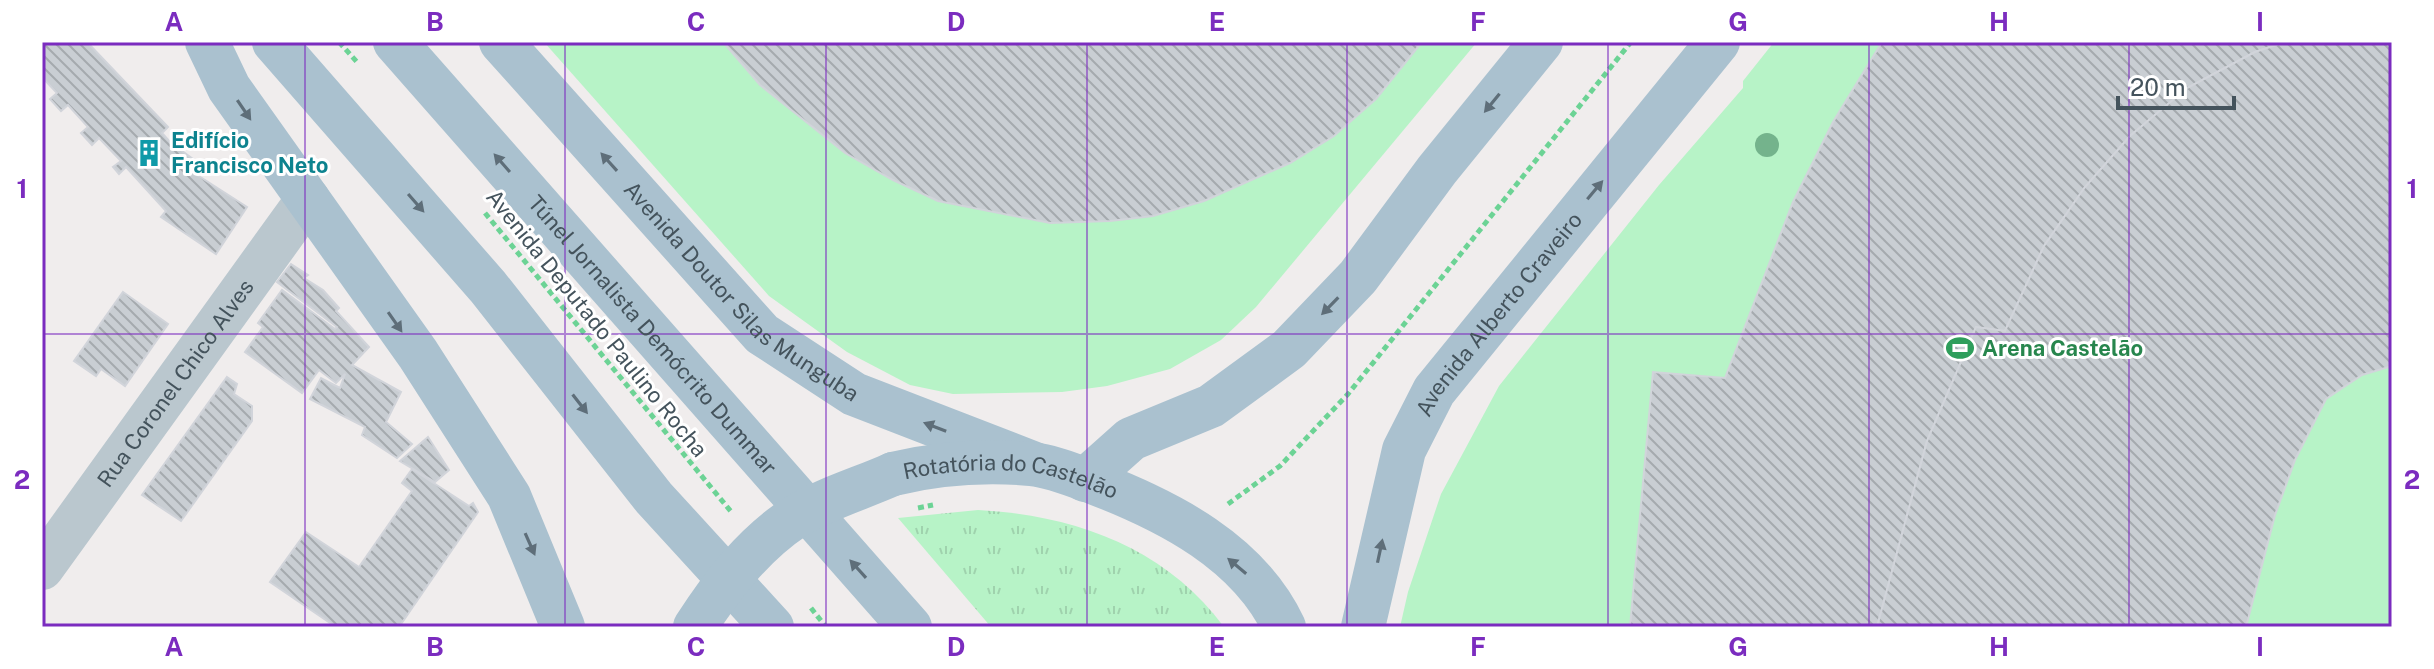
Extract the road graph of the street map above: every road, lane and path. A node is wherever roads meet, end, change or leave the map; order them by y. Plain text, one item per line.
1 (207, 42) edge
2 (274, 42) edge
3 (339, 42) edge
4 (501, 42) edge
5 (1541, 42) edge
6 (1631, 42) edge
7 (1718, 42) edge
8 (378, 54) edge
9 (308, 199) junction
10 (484, 211) dead end
11 (1035, 464) junction
12 (1085, 480) junction
13 (899, 492) junction
14 (945, 503) dead end
15 (1222, 509) dead end
16 (736, 517) dead end
17 (42, 568) edge
18 (789, 615) edge
19 (563, 627) edge
20 (695, 627) edge
21 (826, 627) edge
22 (910, 627) edge
23 (1284, 627) edge
24 (1363, 627) edge

1 -> 9 main road
2 -> 18 main road
3 - 8 path
11 -> 4 main road, Avenida Doutor Silas Munguba
5 -> 12 main road
6 - 15 path
24 -> 7 main road, Avenida Alberto Craveiro
22 -> 8 main road, Túnel Jornalista Demócrito Dummar
9 - 17 street, Rua Coronel Chico Alves
9 -> 19 main road
10 - 16 path, Avenida Deputado Paulino Rocha
11 - 12 main road, Rotatória do Castelão
11 - 13 main road, Rotatória do Castelão
23 -> 12 main road, Rotatória do Castelão
13 - 14 path, bridge
13 - 20 main road, Rotatória do Castelão, bridge
18 - 21 path

